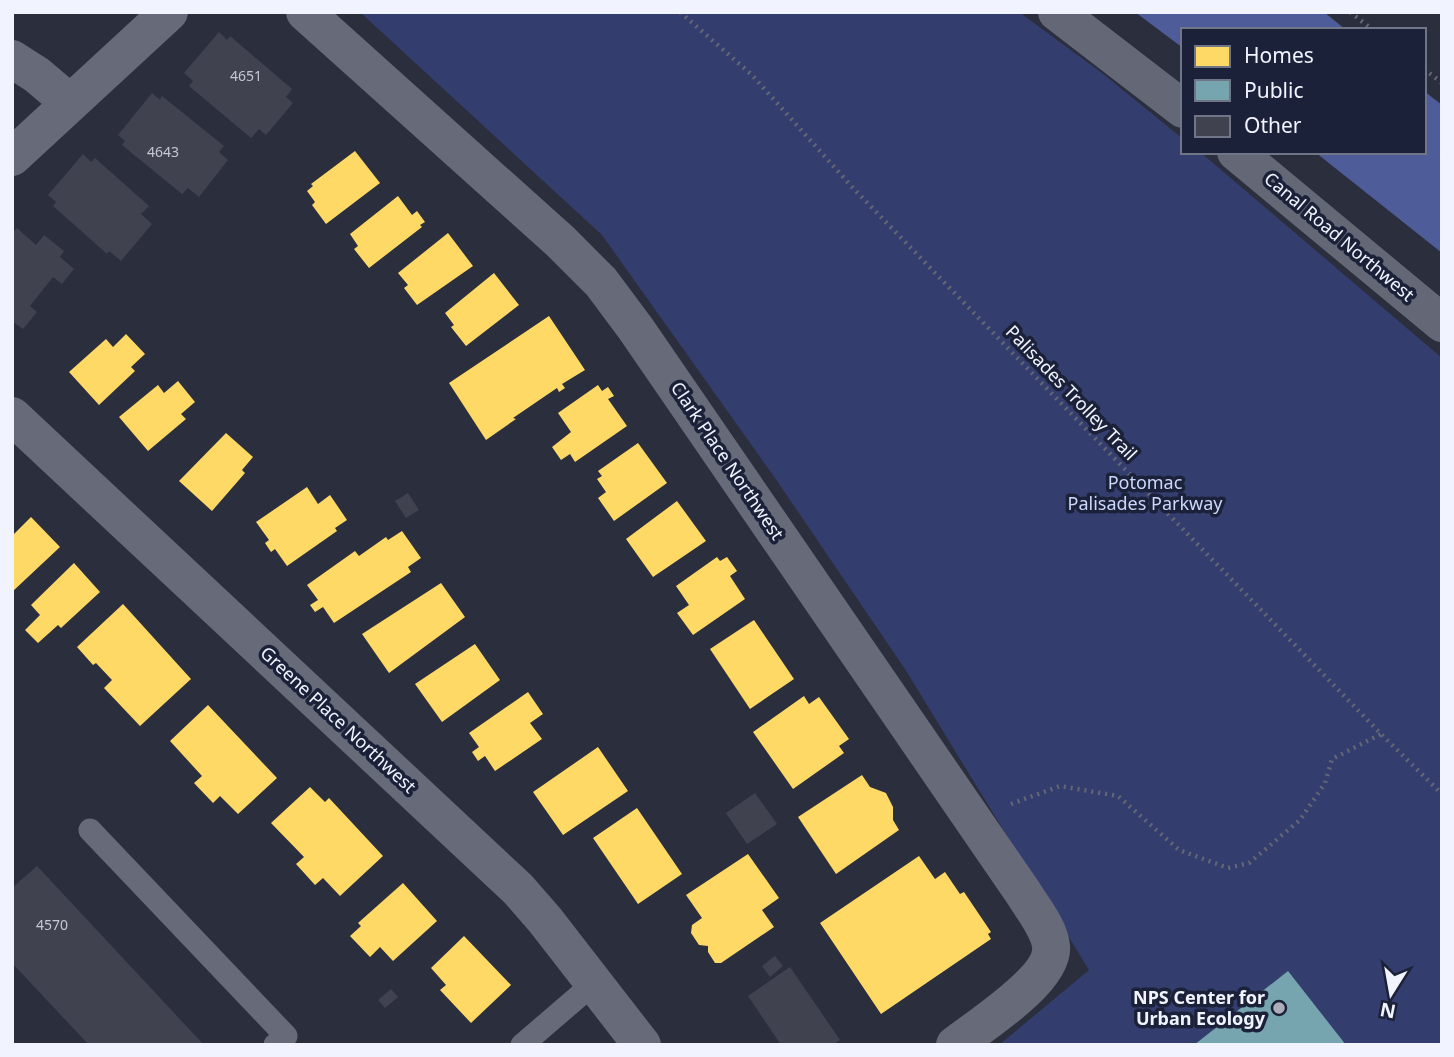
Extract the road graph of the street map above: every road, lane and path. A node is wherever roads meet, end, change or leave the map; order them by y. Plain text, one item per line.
1 (169, 12) edge
2 (305, 12) edge
3 (680, 12) edge
4 (1057, 12) edge
5 (1350, 12) edge
6 (1370, 28) edge
7 (12, 59) edge
8 (1426, 71) edge
9 (1442, 83) edge
10 (70, 103) junction
11 (1181, 107) edge
12 (1238, 154) edge
13 (12, 157) edge
14 (1442, 323) edge
15 (12, 416) edge
16 (1381, 734) junction
17 (1442, 794) edge
18 (971, 818) junction
19 (90, 830) dead end
20 (593, 984) junction
21 (275, 1045) edge
22 (522, 1045) edge
23 (642, 1045) edge
24 (955, 1045) edge

1 - 10 street
2 - 18 street, Clark Place Northwest
3 - 16 path, Palisades Trolley Trail
4 - 11 highway
5 - 6 path
7 - 10 street
8 - 9 path
10 - 13 street
12 - 14 highway, Canal Road Northwest
15 - 20 street, Greene Place Northwest
16 - 17 path, Palisades Trolley Trail
16 - 18 path
18 - 24 street, Clark Place Northwest
19 - 21 lane
20 - 22 lane
20 - 23 street, Greene Place Northwest

